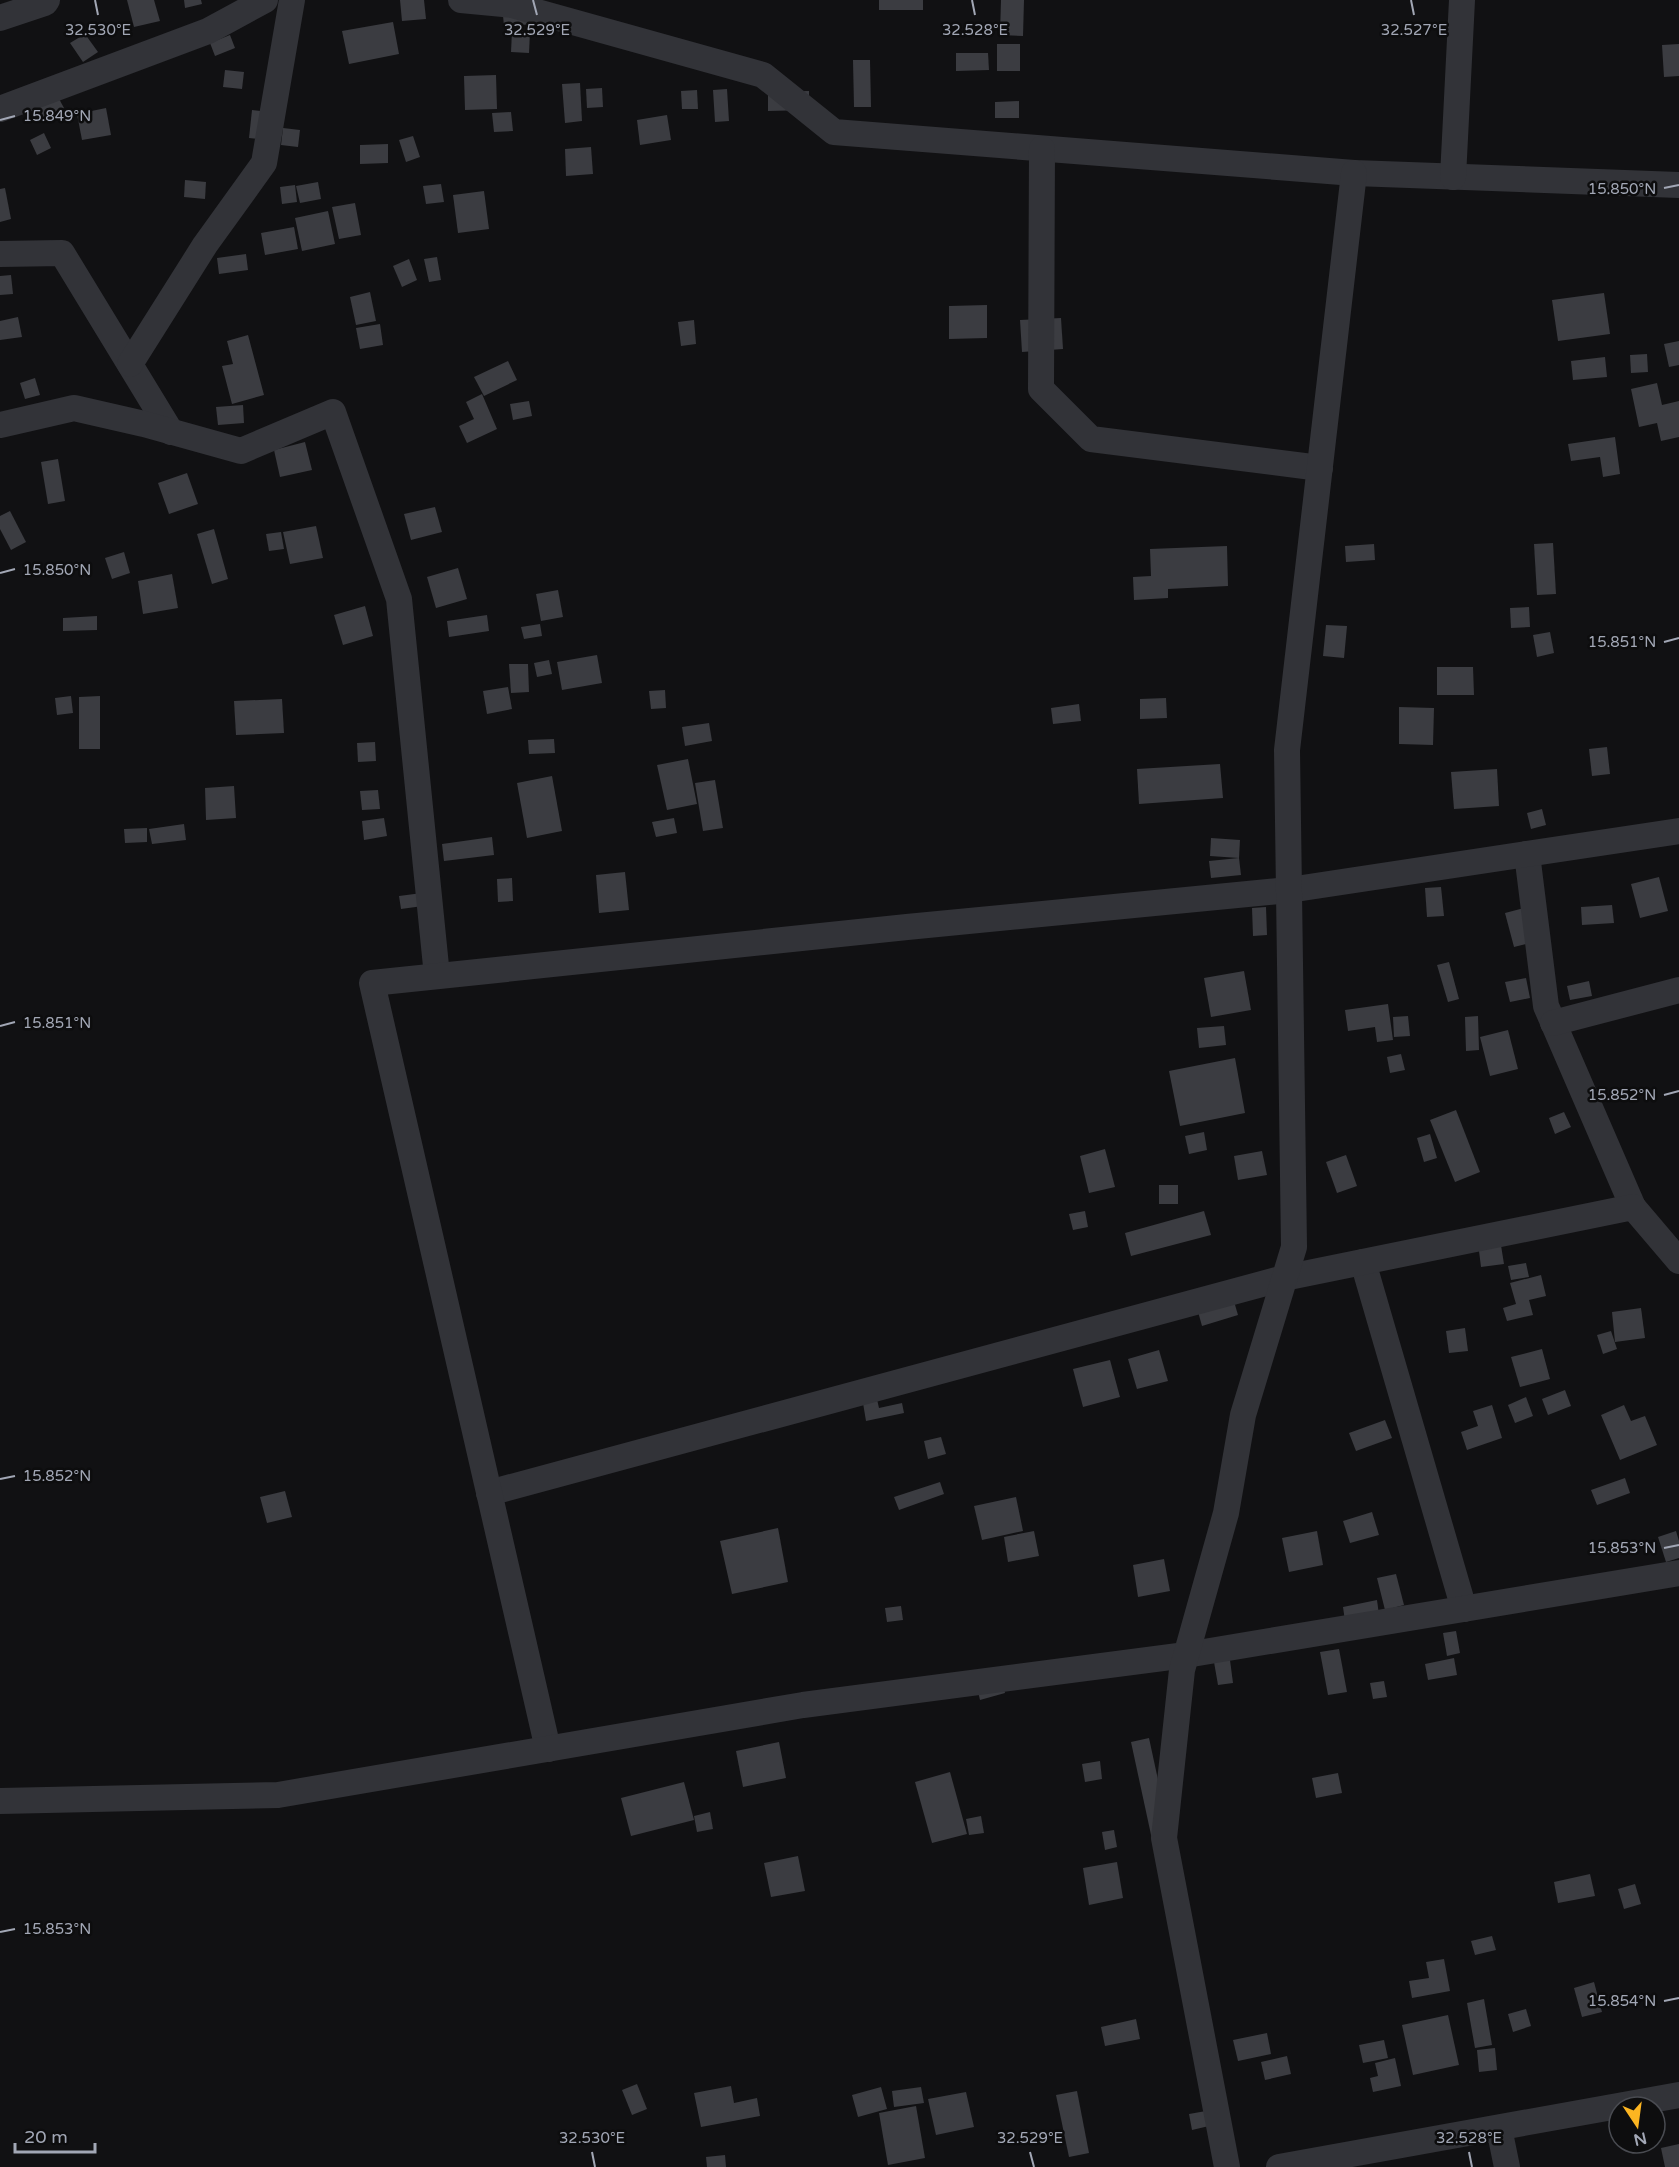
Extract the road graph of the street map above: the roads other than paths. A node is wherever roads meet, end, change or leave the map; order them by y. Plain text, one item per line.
1 (47, 0) edge
2 (265, 0) edge
3 (292, 0) edge
4 (461, 0) edge
5 (1462, 0) edge
6 (0, 18) edge
7 (0, 108) edge
8 (1042, 149) junction
9 (1354, 173) junction
10 (1453, 177) junction
11 (1679, 185) edge
12 (0, 254) edge
13 (130, 364) junction
14 (0, 425) edge
15 (171, 432) junction
16 (1320, 468) junction
17 (1679, 831) edge
18 (1527, 854) junction
19 (1289, 890) junction
20 (437, 976) junction
21 (1679, 990) edge
22 (1553, 1023) junction
23 (1633, 1207) junction
24 (1679, 1261) edge
25 (1364, 1262) junction
26 (1284, 1278) junction
27 (489, 1493) junction
28 (1679, 1573) edge
29 (1464, 1609) junction
30 (1186, 1655) junction
31 (548, 1749) junction
32 (0, 1801) edge
33 (1679, 2095) edge
34 (1499, 2128) junction
35 (1307, 2165) edge
36 (1227, 2167) edge
37 (1279, 2167) edge
38 (1507, 2167) edge

1 - 6 street
2 - 7 street
3 - 13 street
4 - 8 street
5 - 10 street
8 - 9 street
8 - 16 street
9 - 10 street
9 - 16 street
10 - 11 street
12 - 13 street
13 - 15 street
14 - 15 street
15 - 20 street
16 - 19 street
17 - 18 street
18 - 19 street
18 - 22 street
19 - 20 street
19 - 26 street
20 - 27 street
21 - 22 street
22 - 23 street
23 - 24 street
23 - 25 street
25 - 26 street
25 - 29 street
26 - 27 street
26 - 30 street
27 - 31 street
28 - 29 street
29 - 30 street
30 - 31 street
30 - 36 street
31 - 32 street
33 - 34 street
34 - 35 street
34 - 38 street
35 - 37 street

